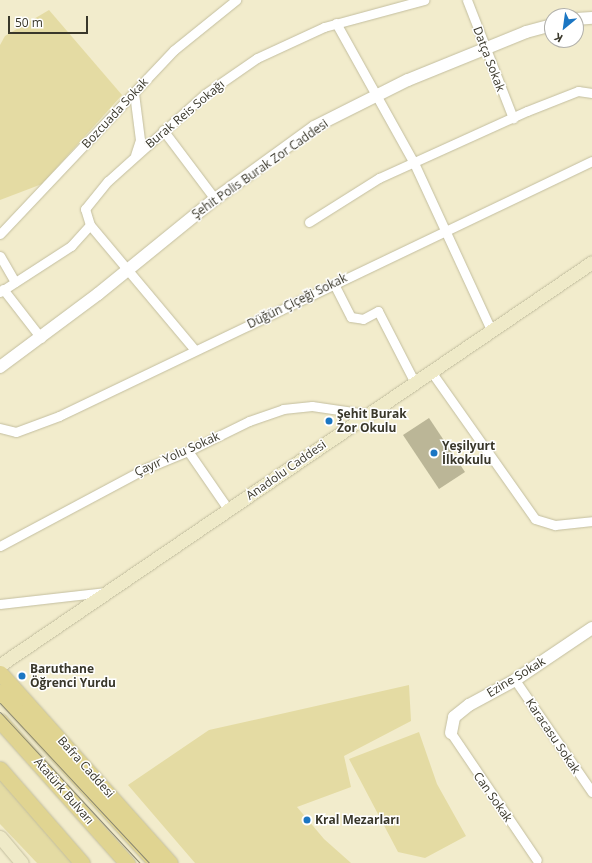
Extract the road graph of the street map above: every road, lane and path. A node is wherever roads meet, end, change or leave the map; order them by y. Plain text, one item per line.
1 (236, 0) edge
2 (424, 0) edge
3 (467, 0) edge
4 (336, 24) junction
5 (544, 27) edge
6 (485, 49) junction
7 (134, 93) junction
8 (592, 93) edge
9 (376, 95) junction
10 (513, 118) junction
11 (163, 130) junction
12 (134, 157) junction
13 (592, 161) edge
14 (414, 163) junction
15 (215, 199) junction
16 (309, 222) dead end
17 (90, 225) junction
18 (443, 232) junction
19 (0, 234) edge
20 (0, 256) edge
21 (592, 262) edge
22 (127, 269) junction
23 (15, 282) junction
24 (334, 284) junction
25 (2, 291) edge
26 (491, 330) junction
27 (41, 338) junction
28 (195, 350) junction
29 (0, 367) edge
30 (430, 370) junction
31 (414, 381) junction
32 (366, 414) junction
33 (0, 428) edge
34 (188, 451) junction
35 (228, 509) junction
36 (592, 522) edge
37 (0, 546) edge
38 (106, 592) junction
39 (0, 604) edge
40 (590, 633) edge
41 (0, 665) edge
42 (0, 673) edge
43 (515, 680) junction
44 (0, 692) edge
45 (0, 721) edge
46 (451, 733) joint
47 (0, 769) edge
48 (592, 792) edge
49 (0, 837) edge
50 (537, 860) dead end
51 (22, 863) edge
52 (82, 863) edge
53 (127, 863) edge
54 (156, 863) edge
55 (170, 863) edge

1 - 7 street, Bozcuada Sokak
2 - 4 street, Burak Reis Sokağı
3 - 6 street, Datça Sokak
4 - 9 street
4 - 11 street, Burak Reis Sokağı
5 - 6 street, Şehit Polis Burak Zor Caddesi
6 - 9 street, Şehit Polis Burak Zor Caddesi
6 - 10 street, Datça Sokak
7 - 12 street
7 - 19 street, Bozcuada Sokak
8 - 10 street
9 - 14 street
9 - 15 street, Şehit Polis Burak Zor Caddesi
10 - 14 street
11 - 12 street, Burak Reis Sokağı
11 - 15 street
12 - 17 street, Burak Reis Sokağı
13 - 18 street, Düğün Çiçeği Sokak
14 - 16 street
14 - 18 street
15 - 22 street, Şehit Polis Burak Zor Caddesi
17 - 22 street
17 - 23 street
18 - 24 street, Düğün Çiçeği Sokak
18 - 26 street
20 - 23 street
21 - 26 main road, Anadolu Caddesi
22 - 27 street, Şehit Polis Burak Zor Caddesi
22 - 28 street
23 - 25 street
24 - 28 street, Düğün Çiçeği Sokak
24 - 31 street
25 - 27 street
26 - 30 main road, Anadolu Caddesi
27 - 29 street, Şehit Polis Burak Zor Caddesi
28 - 33 street, Düğün Çiçeği Sokak
30 - 31 main road, Anadolu Caddesi
30 - 36 street
31 - 32 main road, Anadolu Caddesi
32 - 34 street, Çayır Yolu Sokak
32 - 35 main road, Anadolu Caddesi
34 - 35 street
34 - 37 street, Çayır Yolu Sokak
35 - 38 main road, Anadolu Caddesi
38 - 39 street
38 - 41 main road, Anadolu Caddesi
40 - 43 street, Ezine Sokak
42 - 55 main road, Bafra Caddesi
43 - 46 street, Ezine Sokak
43 - 48 street, Karacasu Sokak
44 - 54 main road, Bafra Caddesi
45 - 53 main road, Atatürk Bulvarı
46 - 50 street, Can Sokak
47 - 52 main road
49 - 51 main road

